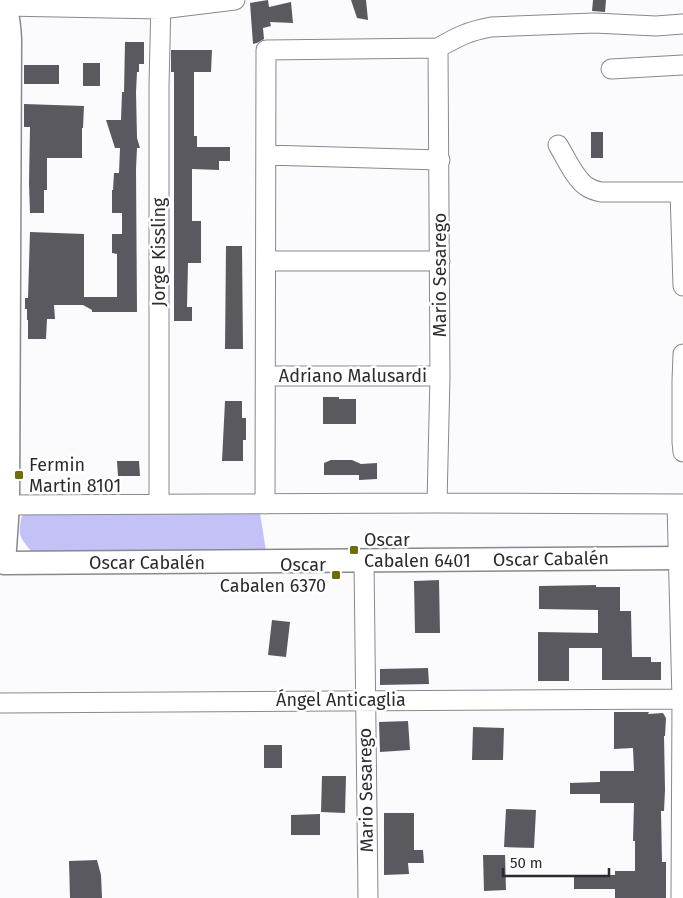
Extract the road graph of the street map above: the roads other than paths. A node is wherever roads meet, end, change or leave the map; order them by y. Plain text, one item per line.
1 (235, 0) edge
2 (2, 4) edge
3 (161, 4) edge
4 (683, 24) edge
5 (438, 48) junction
6 (683, 65) edge
7 (611, 69) dead end
8 (558, 145) dead end
9 (266, 155) junction
10 (440, 160) junction
11 (681, 192) edge
12 (266, 261) junction
13 (440, 261) junction
14 (683, 286) edge
15 (683, 354) edge
16 (266, 376) junction
17 (440, 376) junction
18 (4, 390) edge
19 (683, 452) edge
20 (437, 503) junction
21 (159, 504) junction
22 (265, 504) junction
23 (680, 504) edge
24 (8, 505) junction
25 (681, 558) edge
26 (364, 561) junction
27 (2, 563) edge
28 (683, 699) edge
29 (365, 700) junction
30 (0, 703) edge
31 (368, 898) edge
32 (682, 898) edge

1 - 3 street
2 - 3 street
2 - 18 main road
3 - 21 street, Jorge Kissling
4 - 5 street
5 - 9 street
5 - 10 street, Mario Sesarego
6 - 7 street
8 - 11 street
9 - 10 street
9 - 12 street
10 - 13 street, Mario Sesarego
11 - 14 street
12 - 13 street
12 - 16 street
13 - 17 street, Mario Sesarego
15 - 19 street
16 - 17 street, Adriano Malusardi
16 - 22 street
17 - 20 street, Mario Sesarego
18 - 24 main road
20 - 22 street
20 - 23 street
21 - 22 street
21 - 24 street
23 - 25 street
24 - 27 main road
25 - 26 main road, Oscar Cabalén
25 - 28 street
26 - 27 main road, Oscar Cabalén
26 - 29 street, Mario Sesarego
28 - 29 street, Ángel Anticaglia
28 - 32 street
29 - 30 street, Ángel Anticaglia
29 - 31 street, Mario Sesarego

